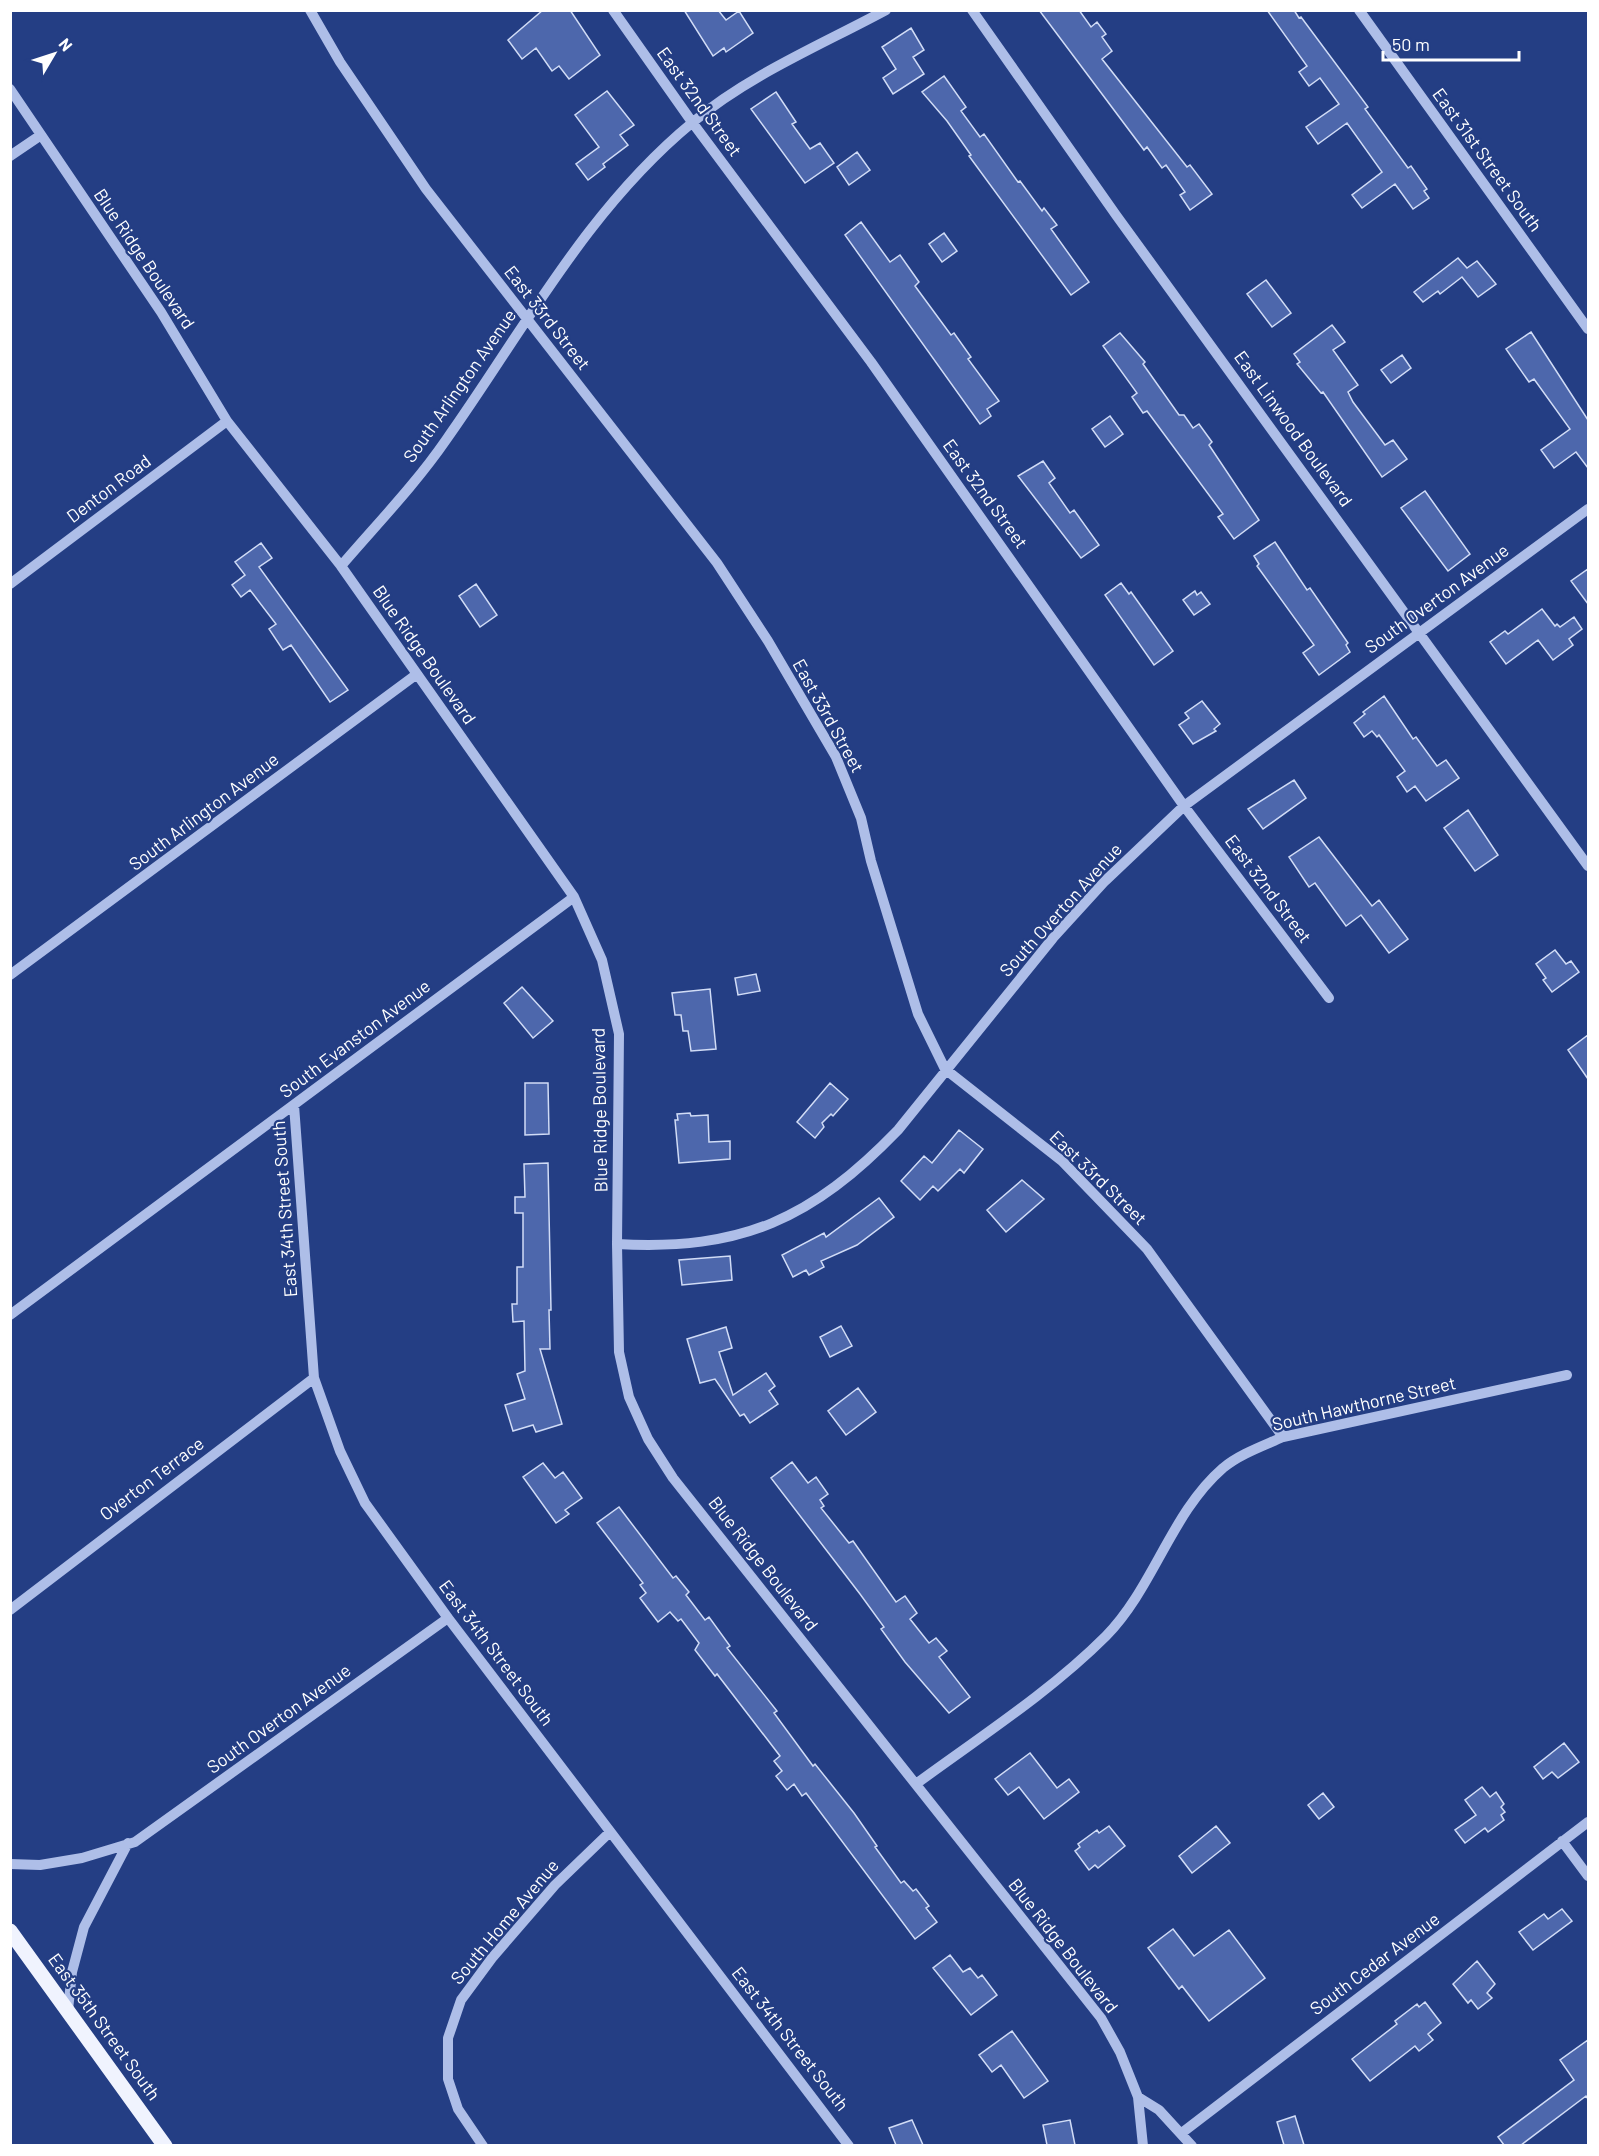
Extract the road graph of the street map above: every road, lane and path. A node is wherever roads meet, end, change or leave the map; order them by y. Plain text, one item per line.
1 (310, 10) edge
2 (613, 10) edge
3 (886, 10) edge
4 (972, 10) edge
5 (1359, 10) edge
6 (10, 89) edge
7 (692, 122) junction
8 (41, 135) junction
9 (10, 156) edge
10 (528, 320) junction
11 (1588, 329) edge
12 (227, 421) junction
13 (1588, 509) edge
14 (341, 566) junction
15 (10, 584) edge
16 (1420, 632) junction
17 (417, 674) junction
18 (1184, 807) junction
19 (1588, 866) edge
20 (574, 897) junction
21 (10, 975) edge
22 (1329, 998) dead end
23 (945, 1069) junction
24 (294, 1105) junction
25 (617, 1244) junction
26 (10, 1315) edge
27 (1567, 1375) dead end
28 (314, 1378) junction
29 (1283, 1437) junction
30 (10, 1610) edge
31 (448, 1618) junction
32 (916, 1784) junction
33 (1588, 1822) edge
34 (610, 1832) junction
35 (1562, 1841) junction
36 (128, 1843) junction
37 (10, 1864) edge
38 (1588, 1876) edge
39 (10, 1931) edge
40 (68, 2010) junction
41 (1138, 2097) junction
42 (1182, 2132) junction
43 (165, 2145) edge
44 (483, 2145) edge
45 (849, 2145) edge
46 (1143, 2145) edge
47 (1192, 2145) edge

1 - 10 street, East 33rd Street
2 - 7 street, East 32nd Street
3 - 7 street, South Arlington Avenue
4 - 16 street, East Linwood Boulevard
5 - 11 street, East 31st Street South
6 - 8 street, Blue Ridge Boulevard
7 - 10 street, South Arlington Avenue
7 - 18 street, East 32nd Street
8 - 9 street
8 - 12 street, Blue Ridge Boulevard
10 - 14 street, South Arlington Avenue
10 - 23 street, East 33rd Street
12 - 14 street, Blue Ridge Boulevard
12 - 15 street, Denton Road
13 - 16 street, South Overton Avenue
14 - 17 street, Blue Ridge Boulevard
16 - 18 street, South Overton Avenue
16 - 19 street, East Linwood Boulevard
17 - 20 street, Blue Ridge Boulevard
17 - 21 street, South Arlington Avenue
18 - 22 street, East 32nd Street
18 - 23 street, South Overton Avenue
20 - 24 street, South Evanston Avenue
20 - 25 street, Blue Ridge Boulevard
23 - 25 street, South Overton Avenue
23 - 29 street, East 33rd Street
24 - 26 street, South Evanston Avenue
24 - 28 street, East 34th Street South
25 - 32 street, Blue Ridge Boulevard
27 - 29 street, South Hawthorne Street
28 - 30 street, Overton Terrace
28 - 31 street, East 34th Street South
29 - 32 street, South Hawthorne Street
31 - 34 street, East 34th Street South
31 - 36 street, South Overton Avenue
32 - 41 street, Blue Ridge Boulevard
33 - 35 street, South Cedar Avenue
34 - 44 street, South Home Avenue
34 - 45 street, East 34th Street South
35 - 38 street
35 - 42 street, South Cedar Avenue
36 - 37 street, South Overton Avenue
36 - 40 street
39 - 40 main road, East 35th Street South
40 - 43 main road, East 35th Street South
41 - 42 street
41 - 46 street, Blue Ridge Boulevard
42 - 47 street

